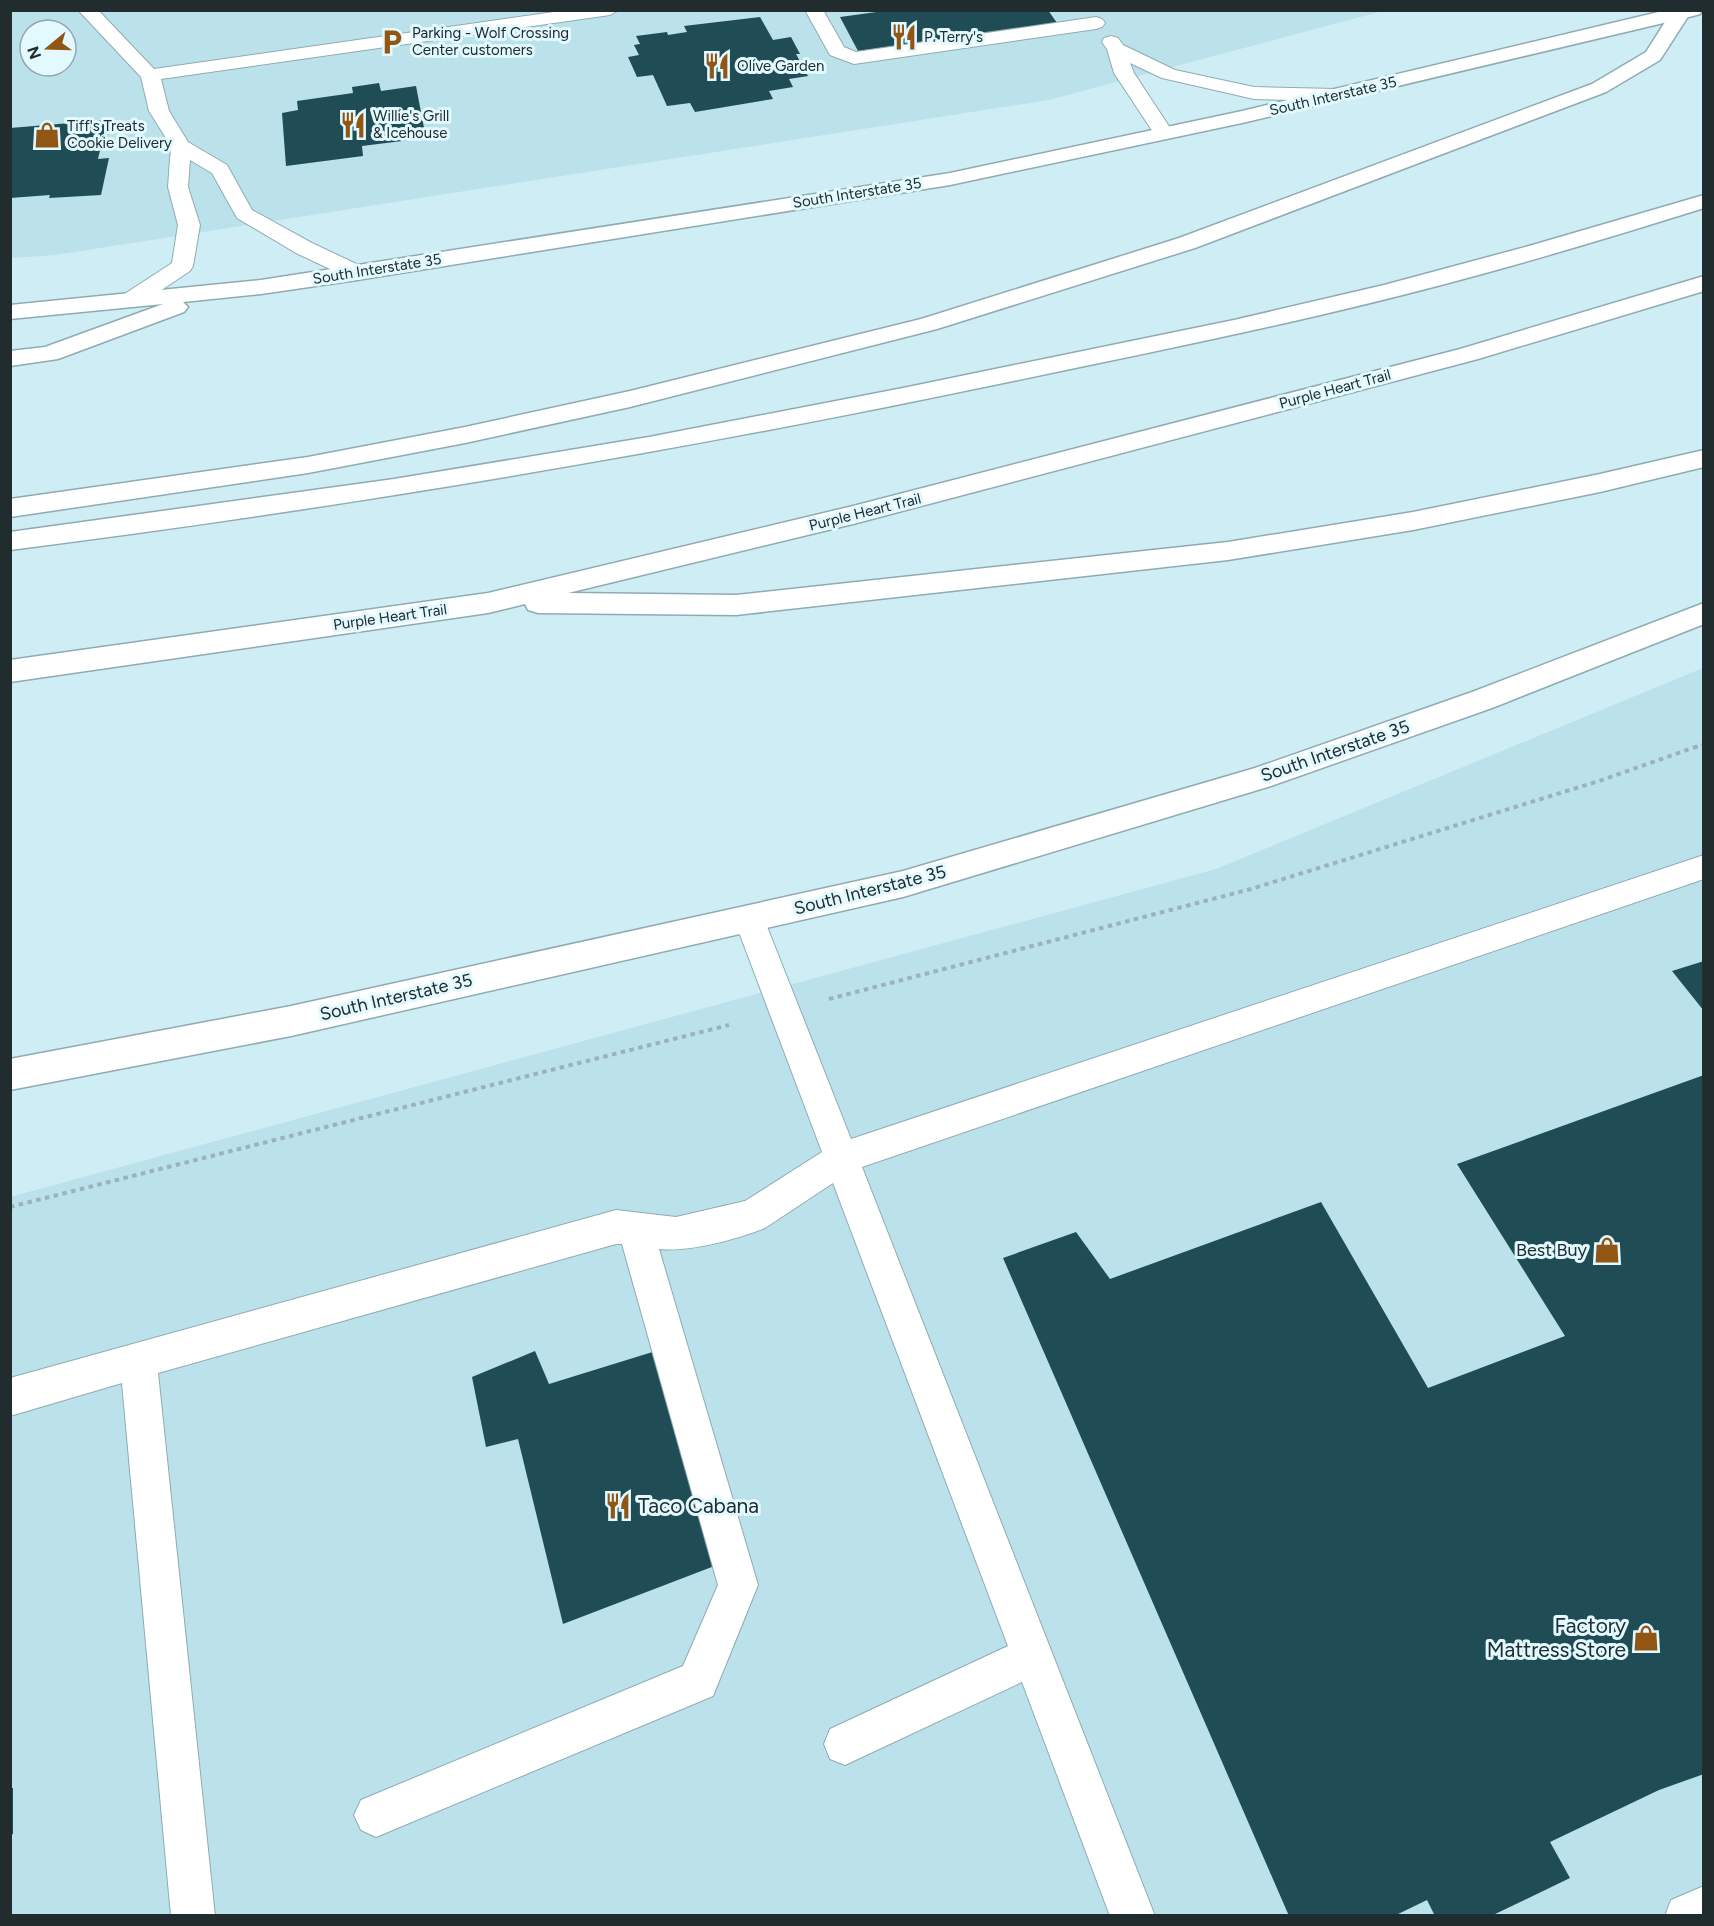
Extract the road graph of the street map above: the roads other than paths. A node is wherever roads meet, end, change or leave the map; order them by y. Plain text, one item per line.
1 (87, 10) edge
2 (610, 10) edge
3 (814, 10) edge
4 (1686, 13) edge
5 (1096, 16) edge
6 (1116, 49) junction
7 (150, 75) junction
8 (1336, 95) junction
9 (1164, 134) junction
10 (181, 146) junction
11 (1704, 201) edge
12 (357, 273) junction
13 (1704, 282) edge
14 (220, 291) junction
15 (131, 300) junction
16 (10, 312) edge
17 (10, 359) edge
18 (1704, 458) edge
19 (10, 508) edge
20 (10, 541) edge
21 (488, 603) junction
22 (1704, 613) edge
23 (10, 671) edge
24 (1704, 867) edge
25 (749, 919) junction
26 (10, 1075) edge
27 (842, 1158) junction
28 (636, 1230) junction
29 (138, 1360) junction
30 (10, 1397) edge
31 (1034, 1655) junction
32 (845, 1744) dead end
33 (376, 1815) dead end
34 (1704, 1908) edge
35 (193, 1916) edge
36 (1133, 1916) edge
37 (1687, 1916) edge

1 - 7 lane
2 - 7 lane
3 - 5 lane
4 - 8 main road, South Interstate 35
4 - 19 main road
5 - 6 lane
6 - 8 lane
6 - 9 lane
7 - 10 lane
8 - 9 main road, South Interstate 35
9 - 12 main road, South Interstate 35
10 - 12 lane
10 - 15 lane
11 - 20 main road
12 - 14 main road, South Interstate 35
13 - 21 main road, Purple Heart Trail
14 - 15 main road, South Interstate 35
14 - 17 main road
15 - 16 main road, South Interstate 35
18 - 21 main road
21 - 23 main road, Purple Heart Trail
22 - 25 main road, South Interstate 35
24 - 27 lane
25 - 26 main road, South Interstate 35
25 - 27 lane
27 - 28 lane
27 - 31 lane
28 - 29 lane
28 - 33 lane
29 - 30 lane
29 - 35 lane
31 - 32 lane
31 - 36 lane
34 - 37 lane

